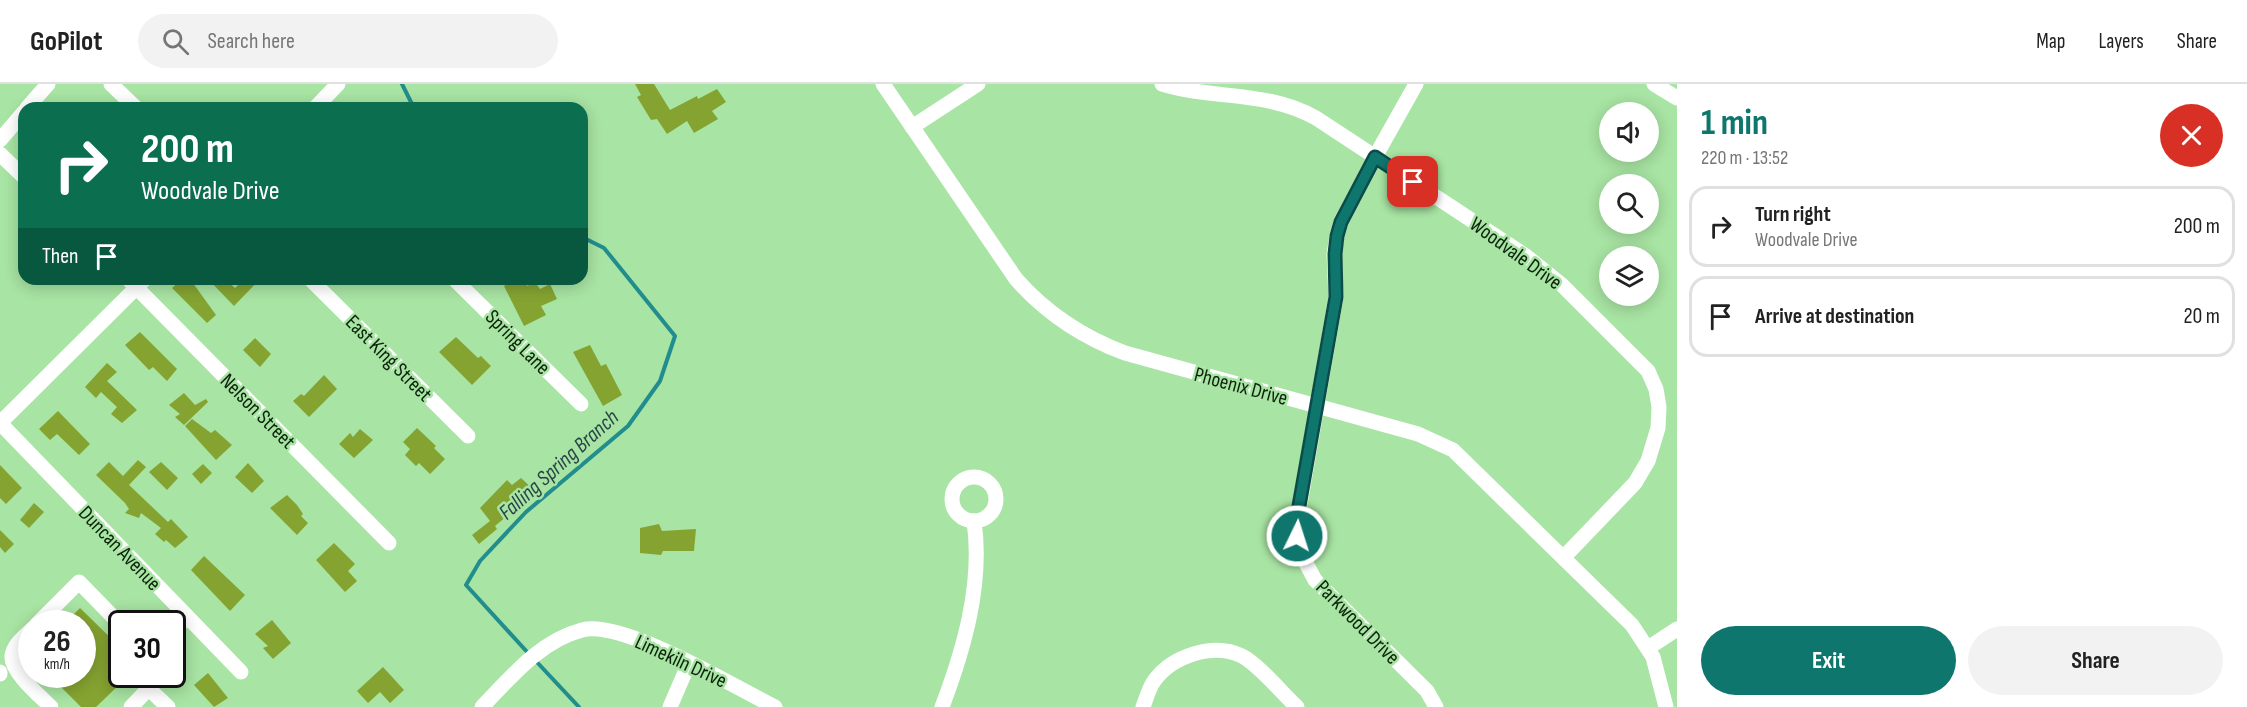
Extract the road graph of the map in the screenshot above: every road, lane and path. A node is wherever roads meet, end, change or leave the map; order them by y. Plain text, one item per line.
1 (48, 84) edge
2 (111, 84) edge
3 (338, 84) edge
4 (883, 84) edge
5 (978, 84) edge
6 (1162, 84) edge
7 (1416, 84) edge
8 (1654, 84) edge
9 (1677, 98) edge
10 (32, 102) edge
11 (130, 102) edge
12 (321, 102) edge
13 (18, 119) edge
14 (912, 127) junction
15 (0, 140) edge
16 (0, 154) edge
17 (1375, 157) junction
18 (18, 171) edge
19 (134, 285) edge
20 (140, 285) edge
21 (316, 285) edge
22 (460, 285) edge
23 (581, 404) dead end
24 (1318, 407) junction
25 (0, 423) edge
26 (468, 436) dead end
27 (974, 521) dead end
28 (389, 543) dead end
29 (1564, 557) junction
30 (51, 610) edge
31 (108, 612) edge
32 (187, 617) joint
33 (1676, 632) edge
34 (18, 642) edge
35 (1648, 648) junction
36 (12, 660) junction
37 (689, 663) junction
38 (241, 672) dead end
39 (0, 673) edge
40 (149, 689) joint
41 (51, 707) edge
42 (131, 707) edge
43 (168, 707) edge
44 (482, 707) edge
45 (670, 707) edge
46 (775, 707) edge
47 (942, 707) edge
48 (1143, 707) edge
49 (1297, 707) edge
50 (1436, 707) edge
51 (1666, 707) edge

1 - 10 street
2 - 11 street
3 - 12 street
4 - 14 street, Phoenix Drive
5 - 14 street
6 - 17 street, Woodvale Drive
7 - 17 street, Parkwood Drive
8 - 9 street
13 - 15 street
14 - 24 street, Phoenix Drive
16 - 18 street
17 - 24 street, Parkwood Drive
17 - 29 street, Woodvale Drive
19 - 25 street
20 - 28 street, Nelson Street
21 - 26 street, East King Street
22 - 23 street, Spring Lane
24 - 29 street, Phoenix Drive
24 - 50 street, Parkwood Drive
25 - 32 street, Duncan Avenue
27 - 47 street
29 - 35 street, Phoenix Drive
30 - 31 street
32 - 38 street, Duncan Avenue
33 - 35 street
34 - 36 street
35 - 51 street, Phoenix Drive
36 - 39 street
36 - 41 street
37 - 44 street, Limekiln Drive
37 - 45 street
37 - 46 street, Limekiln Drive
40 - 42 street
40 - 43 street
48 - 49 street

